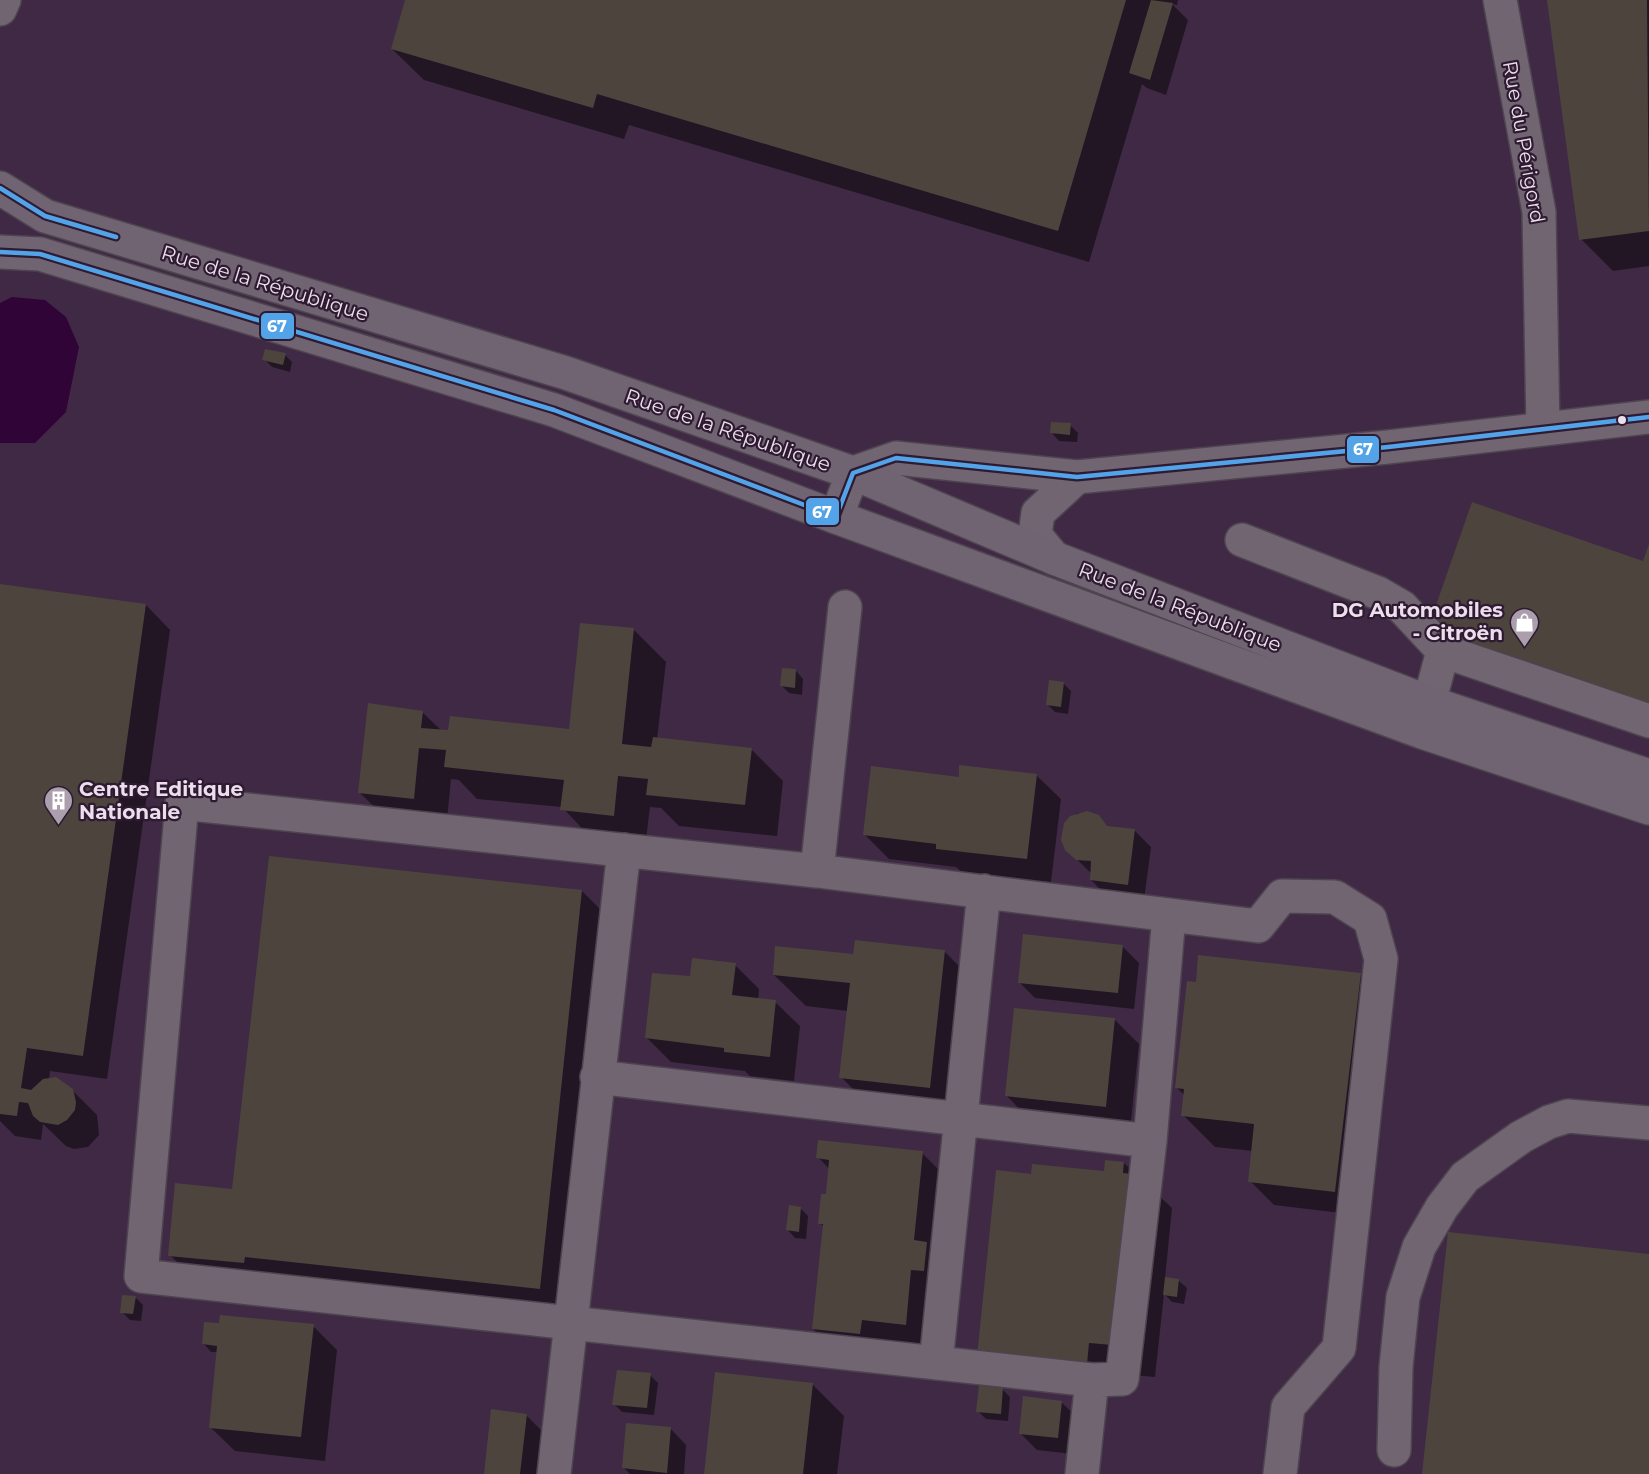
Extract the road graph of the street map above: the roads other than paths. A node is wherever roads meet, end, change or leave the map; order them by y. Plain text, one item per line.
1 (4, 0) edge
2 (1500, 0) edge
3 (0, 9) edge
4 (0, 188) edge
5 (0, 252) edge
6 (1649, 417) edge
7 (1543, 429) junction
8 (853, 473) junction
9 (1077, 477) junction
10 (836, 517) junction
11 (1242, 540) dead end
12 (1054, 558) junction
13 (844, 607) dead end
14 (1443, 651) junction
15 (1425, 717) junction
16 (1649, 721) edge
17 (1649, 776) edge
18 (1649, 808) edge
19 (624, 850) junction
20 (817, 871) junction
21 (984, 891) junction
22 (1169, 915) junction
23 (597, 1077) junction
24 (962, 1119) junction
25 (1649, 1123) edge
26 (1150, 1141) junction
27 (569, 1323) junction
28 (936, 1363) junction
29 (1092, 1380) junction
30 (1394, 1450) dead end
31 (554, 1474) edge
32 (1082, 1474) edge
33 (1280, 1474) edge

1 - 3 street
2 - 7 street, Rue du Périgord
4 - 8 main road, Rue de la République
5 - 10 main road, Rue de la République
6 - 7 street
7 - 9 street
8 - 9 street
8 - 10 street
8 - 12 main road, Rue de la République
9 - 12 street
10 - 15 main road, Rue de la République
11 - 14 street
12 - 15 main road, Rue de la République
13 - 20 street
14 - 15 street
14 - 16 street
15 - 17 main road, Rue de la République
15 - 18 main road, Rue de la République
19 - 20 street
19 - 23 street
19 - 27 street
20 - 21 street
21 - 22 street
21 - 24 street
22 - 26 street
22 - 33 street
23 - 24 street
23 - 27 street
24 - 26 street
24 - 28 street
25 - 30 street
26 - 29 street
27 - 28 street
27 - 31 street
28 - 29 street
29 - 32 street

